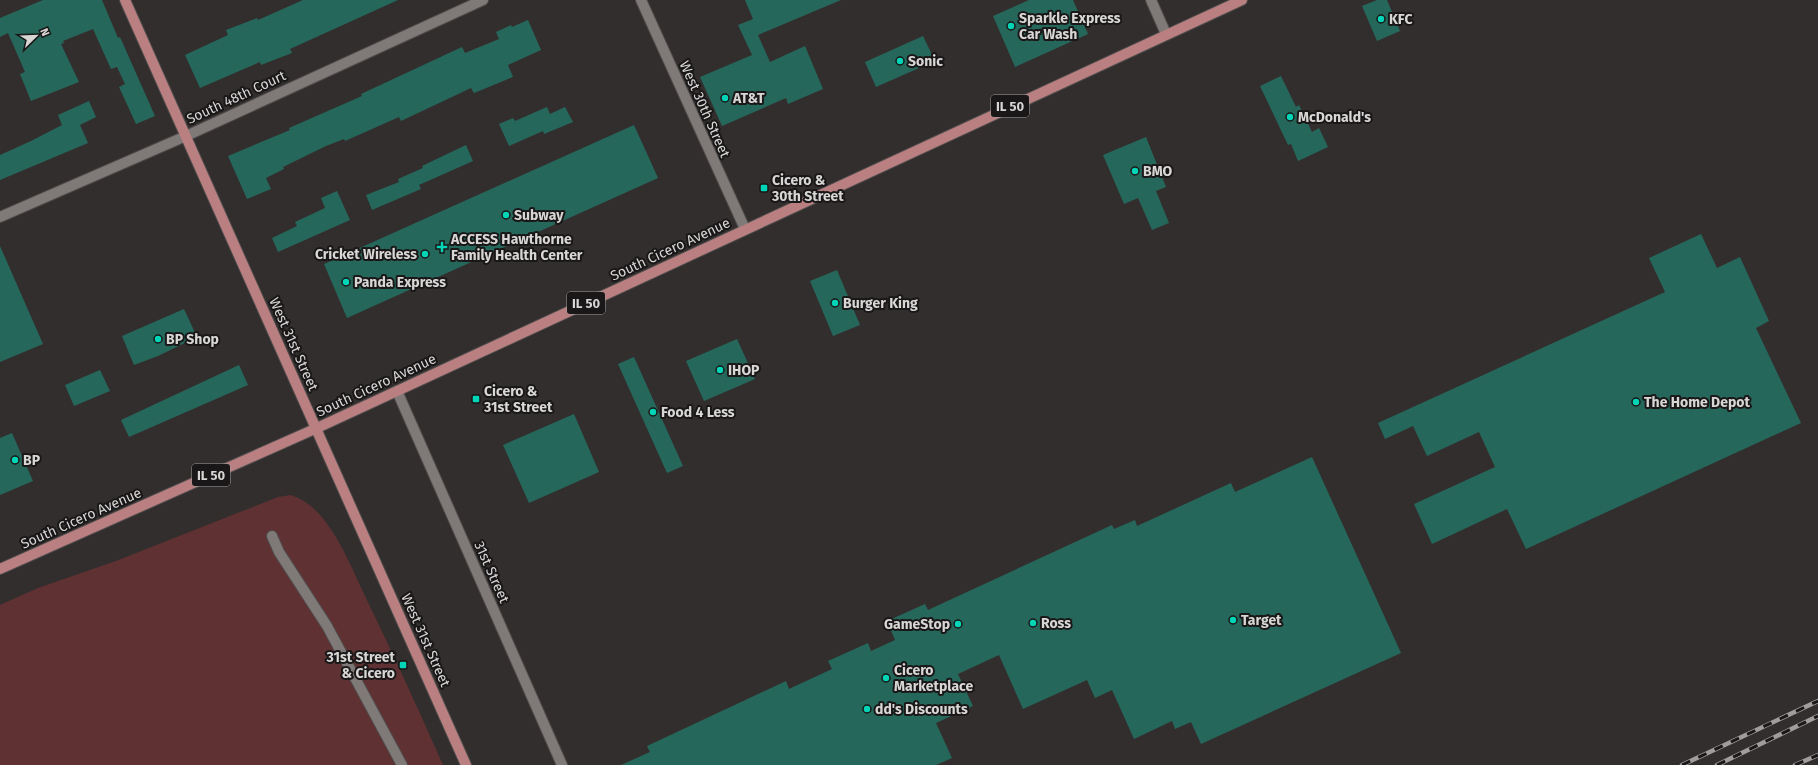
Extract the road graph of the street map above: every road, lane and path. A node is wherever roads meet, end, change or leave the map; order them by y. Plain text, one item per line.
1 (125, 0) edge
2 (483, 0) edge
3 (641, 0) edge
4 (1151, 0) edge
5 (1242, 0) edge
6 (1166, 34) junction
7 (186, 136) junction
8 (0, 217) edge
9 (745, 229) junction
10 (397, 391) junction
11 (317, 428) junction
12 (272, 536) dead end
13 (0, 569) edge
14 (402, 765) edge
15 (466, 765) edge
16 (562, 765) edge

1 - 7 main road, West 31st Street
2 - 7 street, South 48th Court
3 - 9 street, West 30th Street
4 - 6 street
5 - 6 main road, South Cicero Avenue / IL 50
6 - 9 main road, South Cicero Avenue / IL 50
7 - 8 street, South 48th Court
7 - 11 main road, West 31st Street
9 - 10 main road, South Cicero Avenue / IL 50
10 - 11 main road, South Cicero Avenue / IL 50
10 - 16 street, 31st Street
11 - 13 main road, South Cicero Avenue / IL 50
11 - 15 main road, West 31st Street
12 - 14 street

